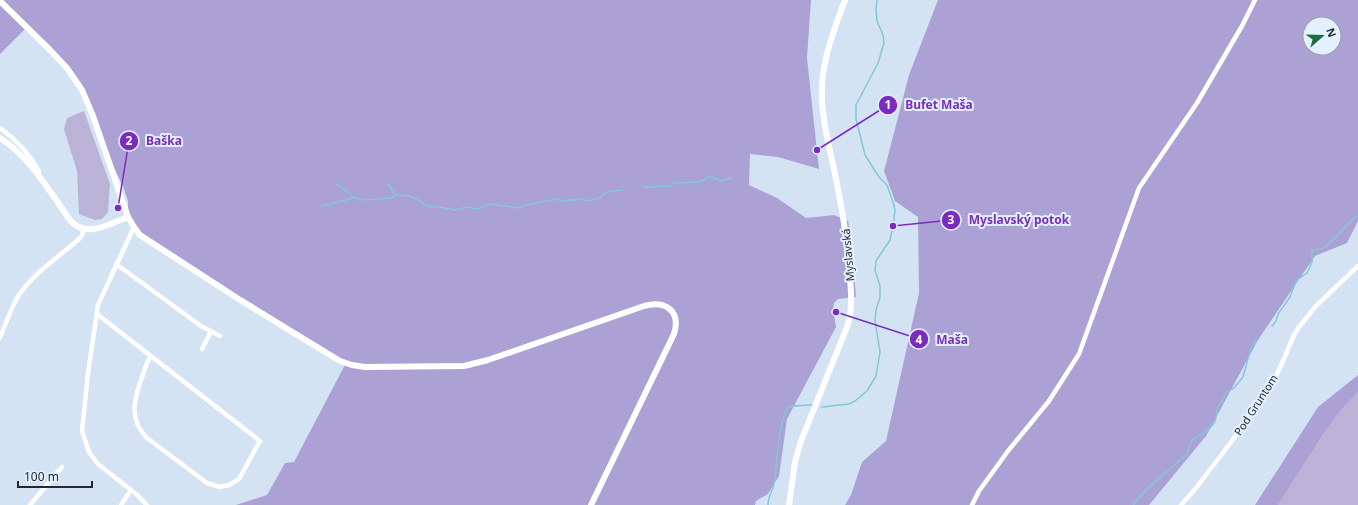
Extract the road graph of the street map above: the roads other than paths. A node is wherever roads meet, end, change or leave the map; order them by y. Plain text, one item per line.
1 (845, 0) edge
2 (1255, 0) edge
3 (0, 1) edge
4 (0, 128) edge
5 (0, 138) edge
6 (38, 176) junction
7 (128, 217) junction
8 (134, 227) junction
9 (84, 229) junction
10 (116, 264) junction
11 (1358, 266) edge
12 (97, 314) junction
13 (211, 331) junction
14 (220, 336) dead end
15 (0, 338) edge
16 (202, 349) dead end
17 (150, 357) junction
18 (62, 467) dead end
19 (131, 490) junction
20 (30, 505) edge
21 (121, 505) edge
22 (148, 505) edge
23 (591, 505) edge
24 (789, 505) edge
25 (972, 505) edge
26 (1180, 505) edge

1 - 24 street, Myslavská
2 - 25 street
3 - 7 street
4 - 6 street
5 - 6 street
6 - 9 street
7 - 8 street
7 - 9 street
8 - 10 street
8 - 23 street
9 - 15 street
10 - 12 street
10 - 13 street
11 - 26 street, Pod Gruntom
12 - 17 street
12 - 19 street
13 - 14 street
13 - 16 street
17 - 17 street
18 - 20 street
19 - 21 street
19 - 22 street

